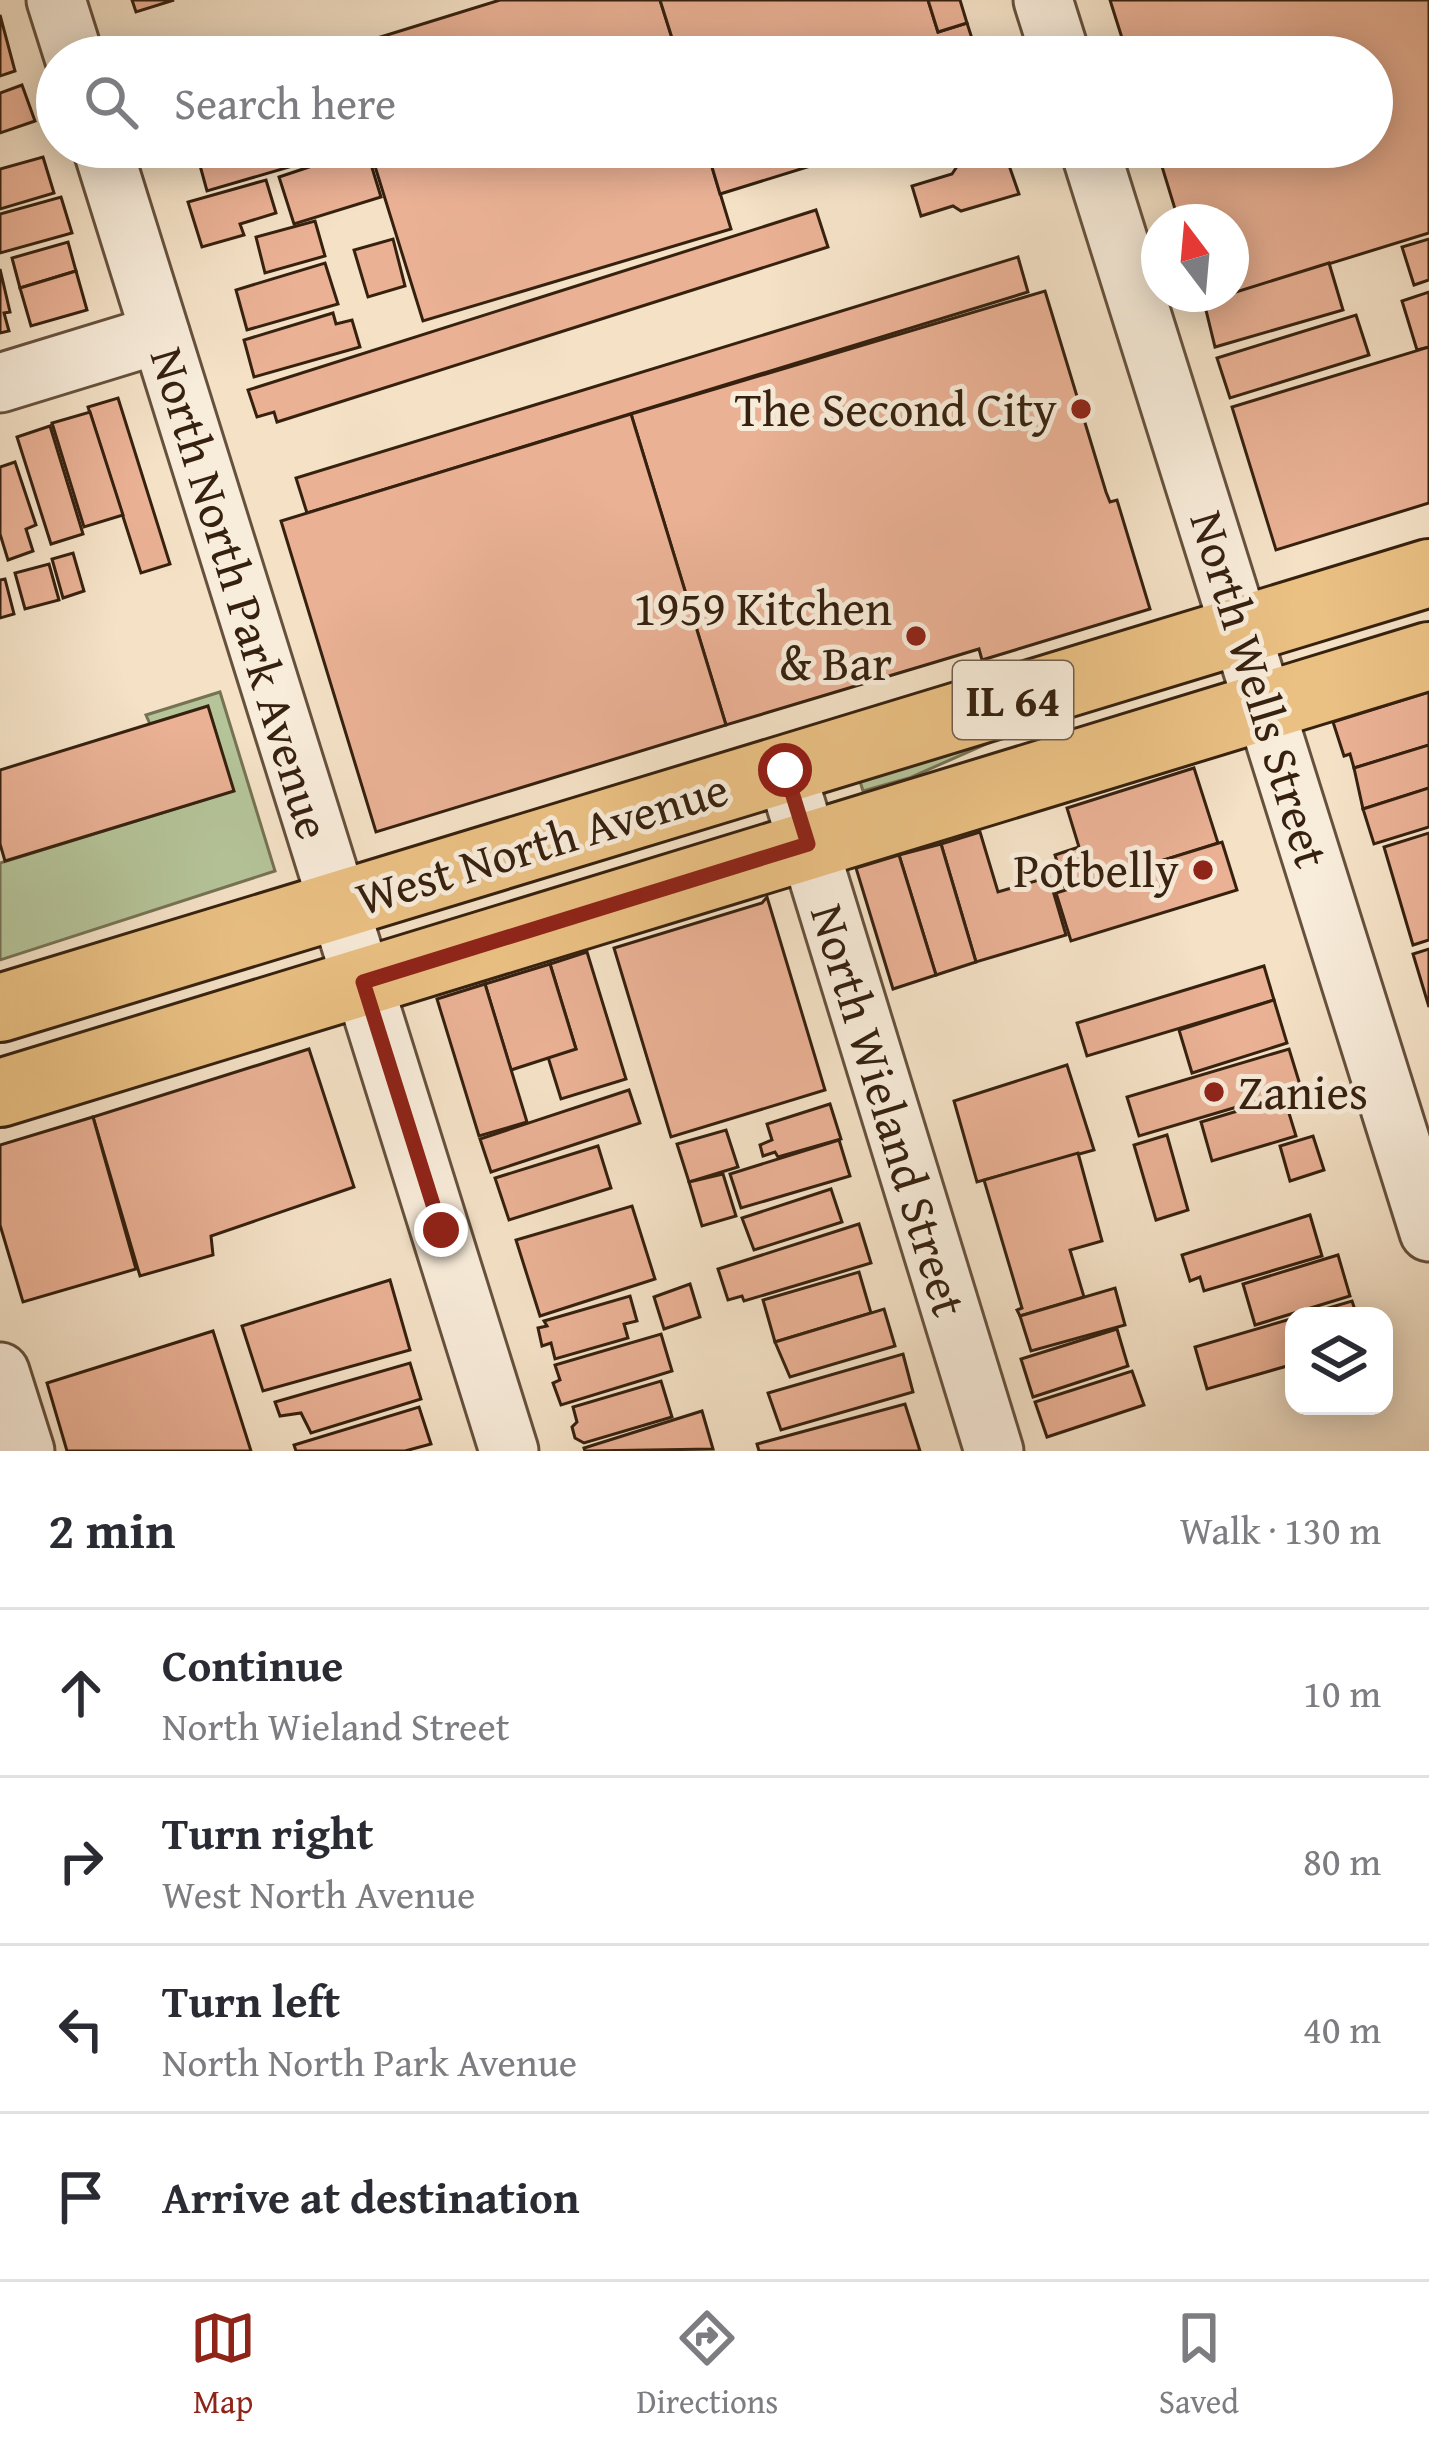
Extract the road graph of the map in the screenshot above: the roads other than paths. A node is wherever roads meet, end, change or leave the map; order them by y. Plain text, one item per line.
1 (56, 0) edge
2 (1043, 0) edge
3 (67, 36) edge
4 (1054, 36) edge
5 (109, 168) edge
6 (1096, 168) edge
7 (160, 334) junction
8 (0, 383) edge
9 (1429, 573) edge
10 (1242, 630) junction
11 (1429, 656) edge
12 (1265, 706) junction
13 (785, 770) junction
14 (808, 844) junction
15 (339, 904) junction
16 (363, 982) junction
17 (0, 1008) edge
18 (0, 1093) edge
19 (1429, 1232) edge
20 (0, 1372) edge
21 (25, 1451) edge
22 (509, 1451) edge
23 (994, 1451) edge

1 - 3 street
2 - 4 street
5 - 7 street, North North Park Avenue
6 - 10 street, North Wells Street
7 - 8 street
7 - 15 street, North North Park Avenue
9 - 10 main road, West North Avenue / IL 64
10 - 12 street, North Wells Street
10 - 13 main road, West North Avenue / IL 64
11 - 12 main road, West North Avenue / IL 64
12 - 14 main road, West North Avenue / IL 64
12 - 19 street, North Wells Street
13 - 14 street, North Wieland Street
13 - 15 main road, West North Avenue / IL 64
14 - 16 main road, West North Avenue / IL 64
14 - 23 street, North Wieland Street
15 - 16 street, North North Park Avenue
15 - 17 main road, West North Avenue / IL 64
16 - 18 main road, West North Avenue / IL 64
16 - 22 street, North North Park Avenue
20 - 21 street

